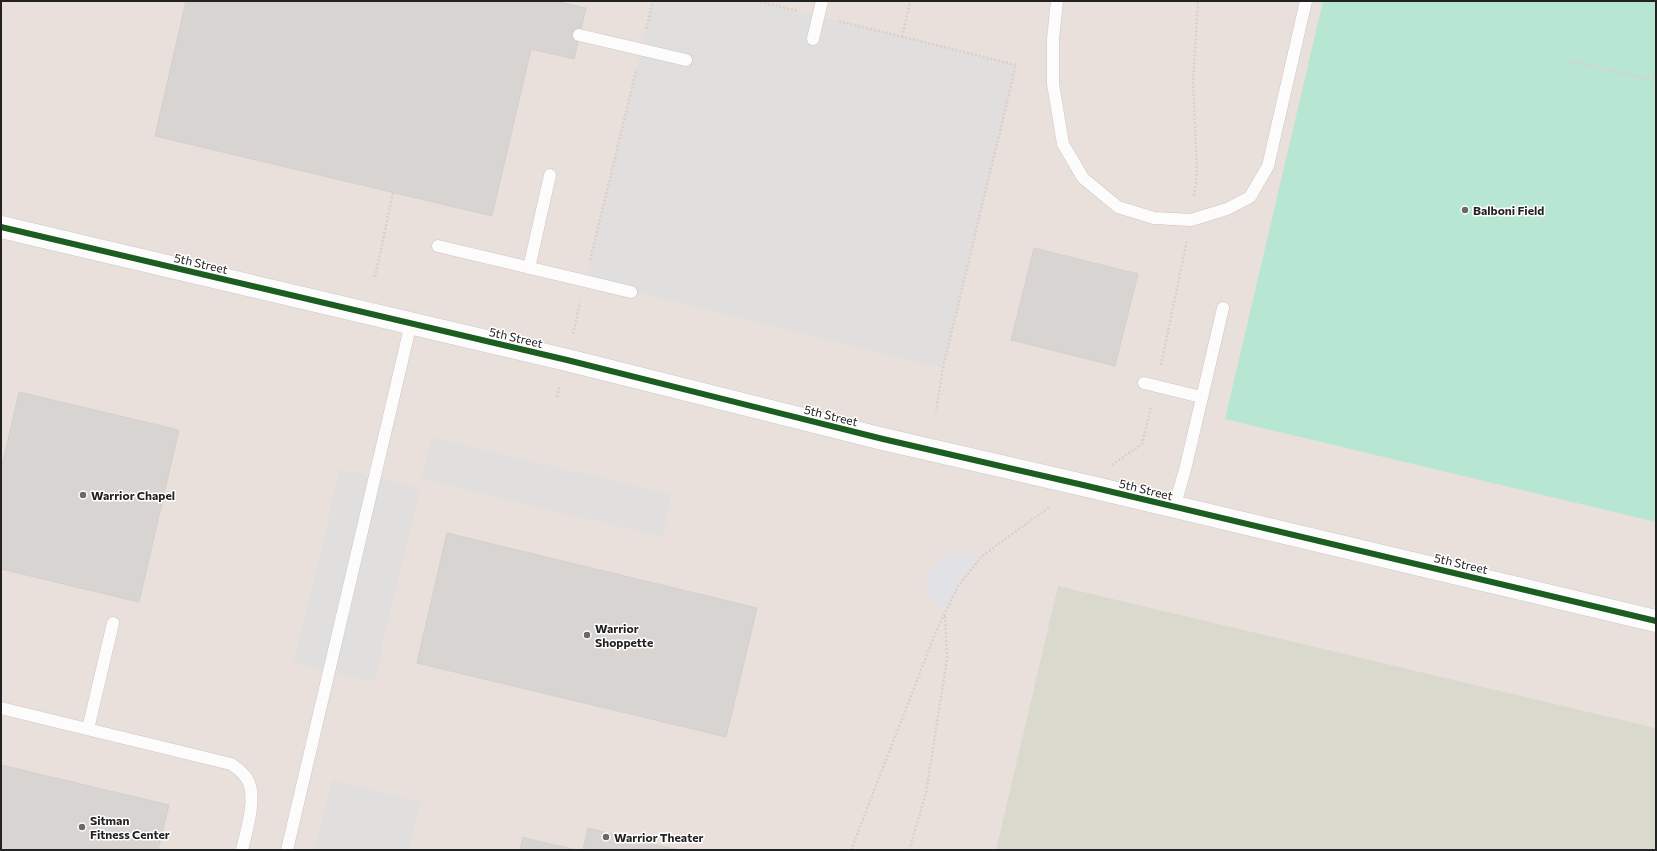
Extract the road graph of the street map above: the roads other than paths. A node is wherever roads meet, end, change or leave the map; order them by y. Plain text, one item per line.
1 (822, 1) edge
2 (1057, 1) edge
3 (1306, 1) edge
4 (579, 36) dead end
5 (813, 39) dead end
6 (686, 60) dead end
7 (550, 175) dead end
8 (1, 227) edge
9 (438, 246) dead end
10 (529, 268) junction
11 (631, 292) dead end
12 (1224, 308) dead end
13 (411, 323) junction
14 (1144, 383) dead end
15 (1201, 397) junction
16 (1174, 507) junction
17 (1656, 621) edge
18 (113, 623) dead end
19 (1, 708) edge
20 (88, 729) junction
21 (242, 850) edge
22 (287, 850) edge

1 - 5 lane
2 - 3 lane
4 - 6 lane
7 - 10 lane
8 - 13 street, 5th Street
9 - 10 lane
10 - 11 lane
12 - 15 lane
13 - 16 street, 5th Street
13 - 22 lane
14 - 15 lane
15 - 16 lane
16 - 17 street, 5th Street
18 - 20 lane
19 - 20 lane
20 - 21 lane

